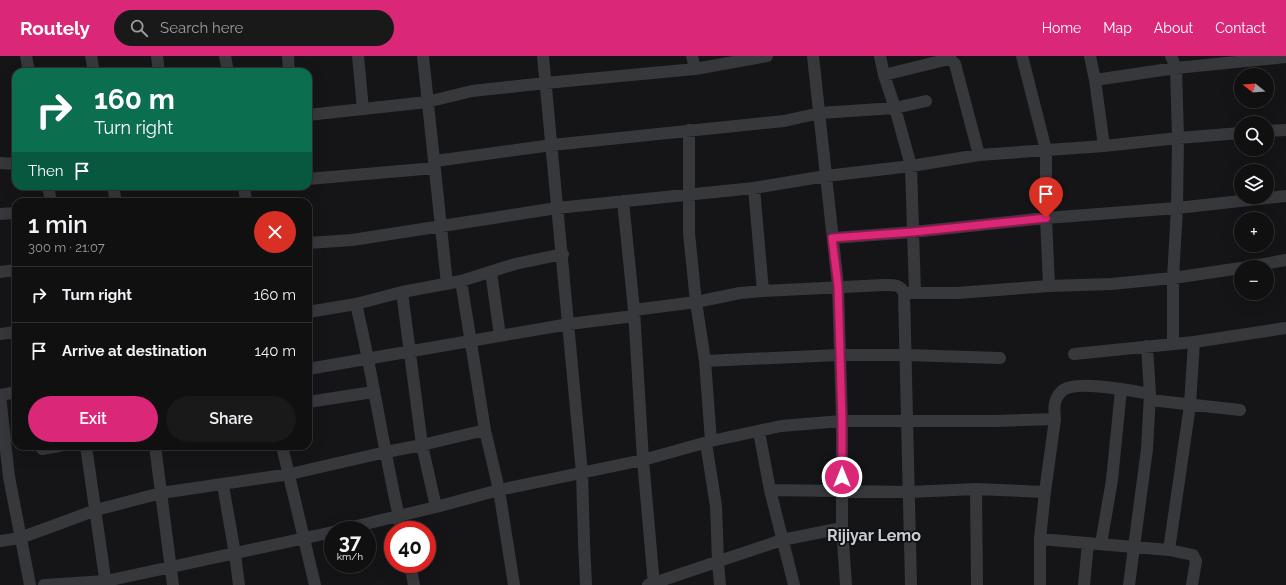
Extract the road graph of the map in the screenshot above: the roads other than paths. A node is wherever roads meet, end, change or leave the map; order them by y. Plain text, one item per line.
1 (26, 56) edge
2 (91, 56) edge
3 (157, 56) edge
4 (225, 56) edge
5 (288, 56) edge
6 (358, 56) edge
7 (423, 56) edge
8 (543, 56) edge
9 (692, 56) edge
10 (766, 56) edge
11 (813, 56) edge
12 (880, 56) edge
13 (1022, 56) edge
14 (1090, 56) edge
15 (1171, 56) edge
16 (1286, 58) edge
17 (732, 59) edge
18 (28, 68) edge
19 (93, 68) edge
20 (158, 68) edge
21 (227, 68) edge
22 (289, 68) edge
23 (1176, 68) junction
24 (695, 69) junction
25 (884, 75) junction
26 (1095, 80) junction
27 (546, 83) junction
28 (926, 101) dead end
29 (427, 102) junction
30 (895, 108) junction
31 (363, 109) junction
32 (820, 113) junction
33 (312, 115) edge
34 (689, 130) junction
35 (1286, 130) edge
36 (1274, 131) edge
37 (1234, 134) edge
38 (1178, 138) junction
39 (552, 145) junction
40 (1104, 146) junction
41 (1046, 150) junction
42 (979, 155) junction
43 (0, 163) edge
44 (12, 164) edge
45 (435, 165) junction
46 (911, 166) junction
47 (826, 176) junction
48 (312, 179) edge
49 (754, 188) junction
50 (689, 195) junction
51 (1286, 196) edge
52 (623, 201) junction
53 (557, 208) junction
54 (1177, 208) junction
55 (12, 213) edge
56 (0, 214) edge
57 (1046, 218) junction
58 (441, 226) junction
59 (913, 232) junction
60 (832, 238) junction
61 (312, 243) edge
62 (563, 254) junction
63 (1286, 260) edge
64 (1274, 262) edge
65 (1234, 269) edge
66 (12, 270) edge
67 (0, 272) edge
68 (491, 272) junction
69 (1173, 278) junction
70 (461, 281) junction
71 (447, 284) junction
72 (838, 286) junction
73 (1049, 286) junction
74 (763, 291) junction
75 (402, 292) junction
76 (910, 293) junction
77 (696, 302) junction
78 (356, 304) junction
79 (312, 311) edge
80 (634, 313) junction
81 (568, 324) junction
82 (1286, 328) edge
83 (12, 332) edge
84 (0, 334) edge
85 (500, 336) junction
86 (471, 340) junction
87 (1194, 342) junction
88 (1173, 343) junction
89 (1147, 346) junction
90 (411, 351) junction
91 (1074, 354) dead end
92 (839, 355) junction
93 (906, 355) junction
94 (1000, 358) dead end
95 (369, 359) junction
96 (705, 361) junction
97 (312, 368) edge
98 (1121, 390) junction
99 (373, 392) junction
100 (12, 393) edge
101 (0, 395) edge
102 (1150, 397) junction
103 (312, 401) edge
104 (1190, 404) junction
105 (1240, 410) dead end
106 (1055, 419) junction
107 (842, 421) junction
108 (906, 421) junction
109 (485, 430) junction
110 (759, 432) junction
111 (708, 442) junction
112 (422, 445) junction
113 (87, 450) edge
114 (156, 450) edge
115 (283, 450) edge
116 (386, 452) junction
117 (643, 460) junction
118 (582, 473) junction
119 (290, 474) junction
120 (223, 485) junction
121 (976, 489) junction
122 (498, 490) junction
123 (770, 490) junction
124 (842, 491) junction
125 (909, 492) junction
126 (1045, 492) junction
127 (161, 494) junction
128 (436, 507) junction
129 (96, 510) junction
130 (399, 516) junction
131 (376, 521) edge
132 (400, 521) edge
133 (842, 528) junction
134 (324, 534) edge
135 (20, 538) junction
136 (304, 538) junction
137 (1040, 539) junction
138 (782, 540) junction
139 (0, 541) edge
140 (1088, 543) junction
141 (1101, 544) junction
142 (1134, 547) junction
143 (1169, 550) junction
144 (235, 554) junction
145 (718, 562) junction
146 (172, 567) junction
147 (412, 573) edge
148 (106, 583) edge
149 (651, 584) edge
150 (30, 585) edge
151 (44, 585) edge
152 (174, 585) edge
153 (239, 585) edge
154 (315, 585) edge
155 (414, 585) edge
156 (514, 585) edge
157 (586, 585) edge
158 (720, 585) edge
159 (794, 585) edge
160 (846, 585) edge
161 (911, 585) edge
162 (976, 585) edge
163 (1040, 585) edge
164 (1084, 585) edge
165 (1129, 585) edge
166 (1192, 585) edge

1 - 18 street
2 - 19 street
3 - 20 street
4 - 21 street
5 - 22 street
6 - 31 street
7 - 29 street
8 - 27 street
9 - 24 street
10 - 17 street
11 - 32 street
12 - 25 street
13 - 41 street
14 - 26 street
15 - 23 street
16 - 23 street
17 - 24 street
23 - 26 street
23 - 38 street
24 - 27 street
25 - 30 street
25 - 42 street
26 - 40 street
27 - 29 street
27 - 39 street
28 - 30 street
29 - 31 street
29 - 45 street
30 - 32 street
30 - 46 street
31 - 33 street
32 - 34 street
32 - 47 street
34 - 39 street
34 - 50 street
35 - 36 street
37 - 38 street
38 - 40 street
38 - 54 street
39 - 45 street
39 - 53 street
40 - 41 street
41 - 42 street
41 - 57 street
42 - 46 street
43 - 44 street
45 - 48 street
45 - 58 street
46 - 47 street
46 - 59 street
47 - 49 street
47 - 60 street
49 - 50 street
49 - 74 street
50 - 52 street
50 - 77 street
51 - 54 street
52 - 53 street
52 - 80 street
53 - 58 street
53 - 62 street
54 - 57 street
54 - 69 street
55 - 56 street
57 - 59 street
57 - 73 street
58 - 61 street
58 - 71 street
59 - 60 street
59 - 76 street
60 - 72 street
62 - 68 street
62 - 81 street
63 - 64 street
65 - 69 street
66 - 67 street
68 - 70 street
68 - 85 street
69 - 73 street
69 - 88 street
70 - 71 street
70 - 86 street
71 - 75 street
72 - 74 street
72 - 76 street
72 - 92 street
73 - 76 street
74 - 77 street
75 - 78 street
75 - 90 street
76 - 93 street
77 - 80 street
77 - 96 street
78 - 79 street
78 - 95 street
80 - 81 street
80 - 117 street
81 - 85 street
81 - 118 street
82 - 87 street
83 - 84 street
85 - 86 street
86 - 90 street
86 - 109 street
87 - 88 street
87 - 104 street
88 - 89 street
89 - 91 street
89 - 102 street
90 - 95 street
90 - 112 street
92 - 93 street
92 - 96 street
92 - 107 street
93 - 94 street
93 - 108 street
95 - 97 street
95 - 99 street
96 - 111 street
98 - 102 street
98 - 106 street
98 - 141 street
99 - 103 street
99 - 116 street
100 - 101 street
101 - 135 street
102 - 104 street
102 - 142 street
104 - 105 street
104 - 143 street
106 - 108 street
106 - 126 street
107 - 108 street
107 - 110 street
107 - 124 street
108 - 125 street
109 - 112 street
109 - 122 street
110 - 111 street
110 - 123 street
111 - 117 street
111 - 145 street
112 - 116 street
112 - 128 street
113 - 129 street
114 - 127 street
115 - 119 street
116 - 119 street
116 - 130 street
117 - 118 street
117 - 149 street
118 - 122 street
118 - 157 street
119 - 120 street
119 - 136 street
120 - 127 street
120 - 144 street
121 - 125 street
121 - 126 street
121 - 162 street
122 - 128 street
122 - 156 street
123 - 124 street
123 - 138 street
124 - 125 street
124 - 133 street
125 - 161 street
126 - 137 street
127 - 129 street
127 - 146 street
128 - 130 street
129 - 135 street
129 - 148 street
130 - 131 street
130 - 132 street
133 - 138 street
133 - 160 street
134 - 136 street
135 - 139 street
135 - 150 street
136 - 144 street
136 - 154 street
137 - 140 street
137 - 163 street
138 - 145 street
138 - 159 street
140 - 141 street
140 - 164 street
141 - 142 street
142 - 143 street
142 - 165 street
143 - 166 street
144 - 146 street
144 - 153 street
145 - 149 street
145 - 158 street
146 - 148 street
146 - 152 street
147 - 155 street
148 - 151 street

